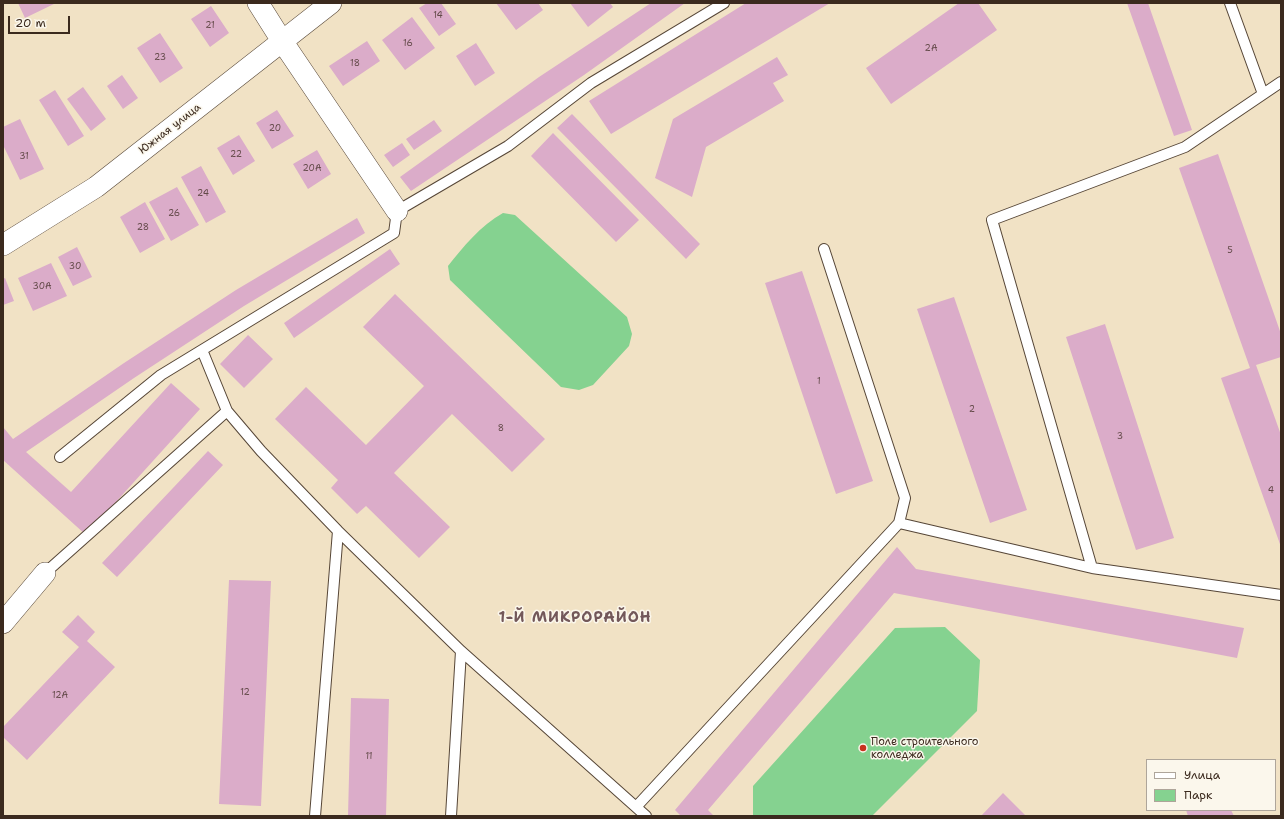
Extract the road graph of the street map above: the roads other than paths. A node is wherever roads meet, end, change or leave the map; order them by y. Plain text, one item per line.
1 (258, 3) edge
2 (331, 3) edge
3 (724, 3) edge
4 (1230, 3) edge
5 (282, 41) junction
6 (1281, 82) edge
7 (1263, 94) junction
8 (397, 211) junction
9 (3, 245) edge
10 (824, 249) dead end
11 (202, 350) junction
12 (227, 411) junction
13 (60, 457) dead end
14 (899, 523) junction
15 (338, 531) junction
16 (1092, 568) junction
17 (45, 573) joint
18 (1281, 596) edge
19 (3, 623) edge
20 (461, 650) junction
21 (636, 807) junction
22 (315, 816) edge
23 (451, 816) edge
24 (646, 816) edge

1 - 5 street
2 - 5 street, Южная улица
3 - 8 lane
4 - 7 lane
5 - 8 street
5 - 9 street, Южная улица
6 - 7 lane
7 - 16 lane
8 - 11 lane
10 - 14 lane
11 - 12 lane
11 - 13 lane
12 - 15 lane
12 - 17 lane
14 - 16 lane
14 - 21 lane
15 - 20 lane
15 - 22 lane
16 - 18 lane
17 - 19 street
20 - 21 lane
20 - 23 lane
21 - 24 lane

